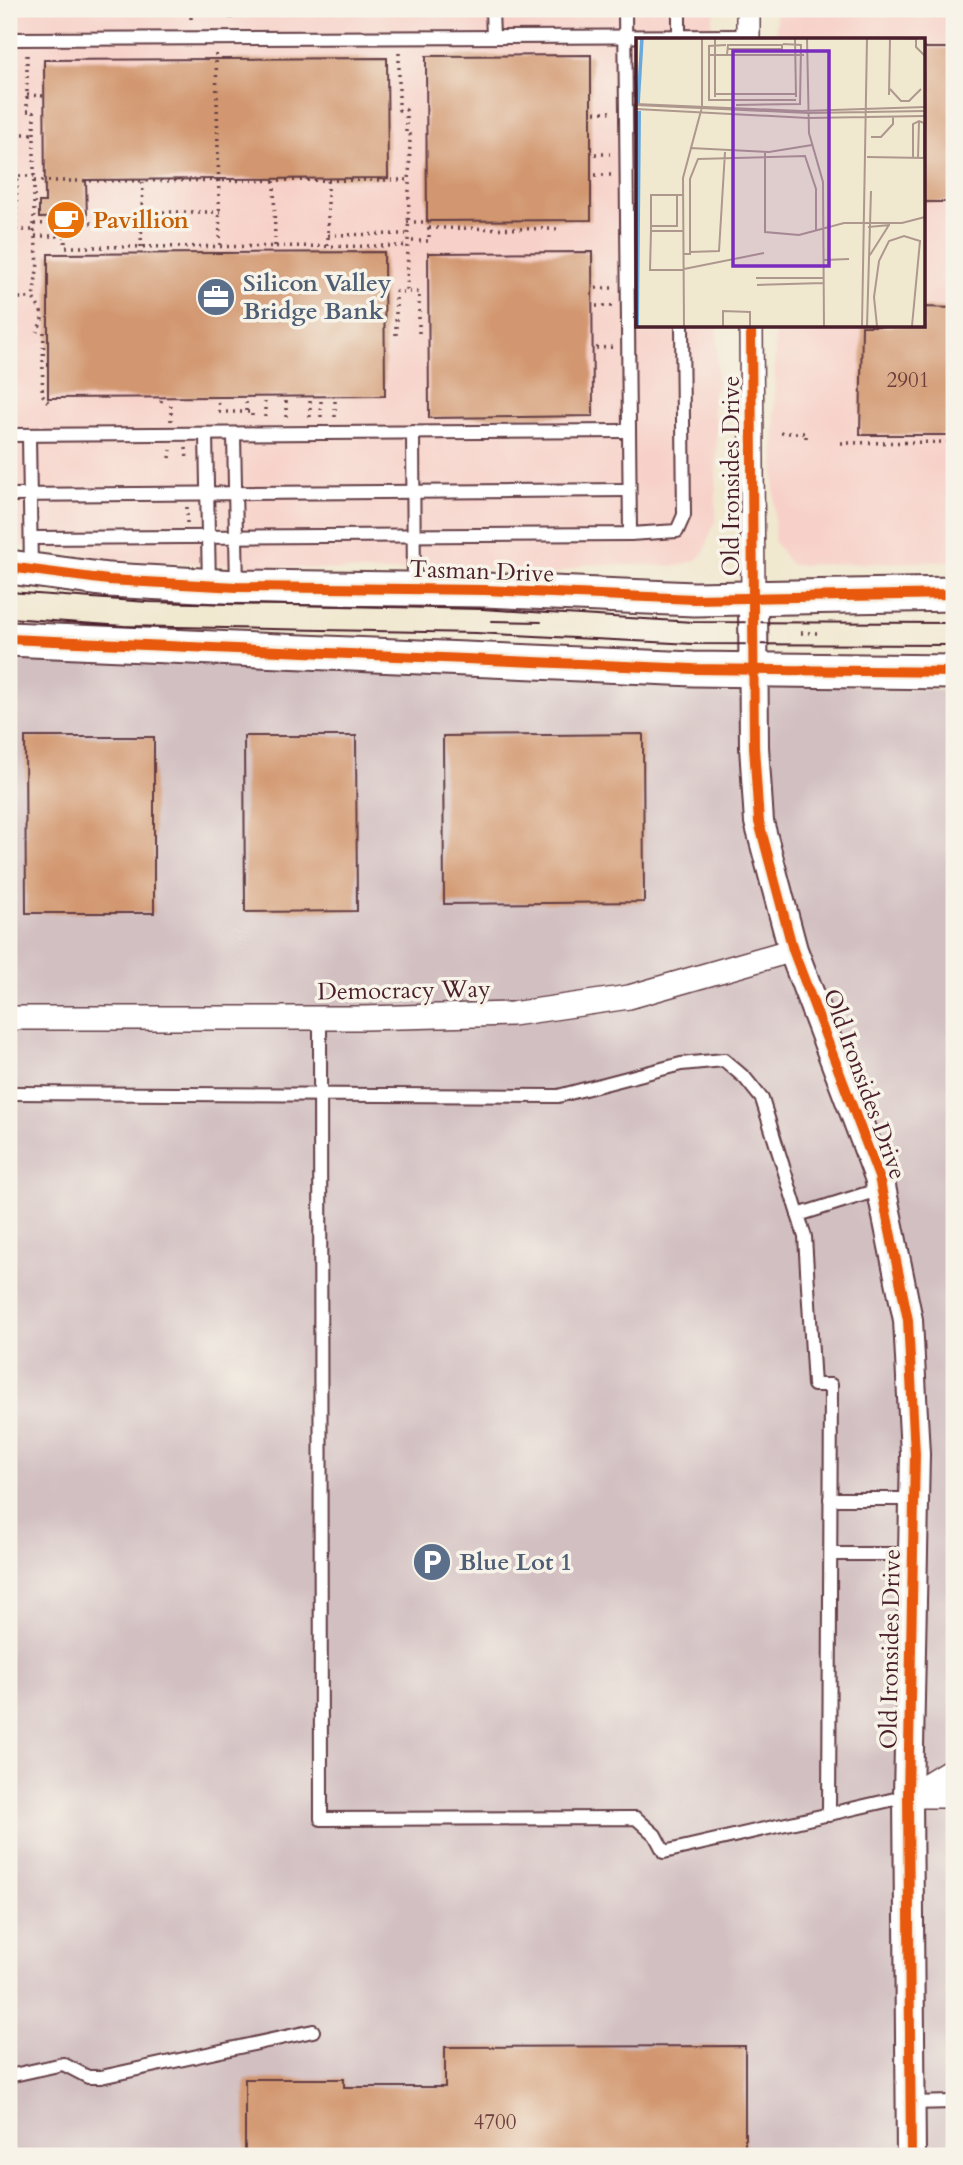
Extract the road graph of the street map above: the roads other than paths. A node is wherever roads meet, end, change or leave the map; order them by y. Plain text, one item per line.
1 (492, 9) edge
2 (625, 9) edge
3 (679, 9) edge
4 (748, 9) edge
5 (493, 37) junction
6 (625, 37) junction
7 (9, 38) edge
8 (679, 38) edge
9 (748, 38) edge
10 (632, 227) edge
11 (682, 327) edge
12 (751, 327) edge
13 (628, 431) junction
14 (413, 432) junction
15 (206, 434) junction
16 (9, 435) edge
17 (29, 435) junction
18 (234, 435) junction
19 (629, 490) junction
20 (413, 492) junction
21 (207, 493) junction
22 (235, 493) junction
23 (9, 495) edge
24 (30, 495) junction
25 (414, 534) junction
26 (630, 534) junction
27 (208, 536) junction
28 (236, 536) junction
29 (24, 558) edge
30 (223, 587) junction
31 (414, 590) junction
32 (954, 594) edge
33 (753, 598) junction
34 (9, 639) edge
35 (753, 671) junction
36 (954, 672) edge
37 (793, 950) junction
38 (9, 1018) edge
39 (320, 1018) junction
40 (9, 1093) edge
41 (321, 1094) junction
42 (882, 1189) junction
43 (798, 1215) junction
44 (830, 1499) junction
45 (914, 1499) junction
46 (831, 1554) junction
47 (913, 1554) junction
48 (954, 1768) edge
49 (908, 1796) junction
50 (954, 1796) edge
51 (829, 1815) junction
52 (313, 2031) dead end
53 (9, 2076) edge
54 (954, 2102) edge
55 (910, 2103) junction
56 (911, 2156) edge

1 - 5 lane
2 - 6 lane
3 - 8 lane
4 - 9 street
5 - 6 lane
5 - 7 lane
6 - 8 lane
6 - 10 lane
8 - 9 lane
10 - 13 lane
11 - 26 lane
12 - 33 street, Old Ironsides Drive
13 - 14 lane
13 - 19 lane
14 - 18 lane
14 - 20 lane
15 - 17 lane
15 - 18 lane
15 - 21 lane
16 - 17 lane
17 - 24 lane
18 - 22 lane
19 - 20 lane
19 - 26 lane
20 - 22 lane
20 - 25 lane
21 - 22 lane
21 - 24 lane
21 - 27 lane
22 - 28 lane
23 - 24 lane
24 - 29 lane
25 - 26 lane
25 - 28 lane
25 - 31 lane
27 - 28 lane
27 - 29 lane
27 - 30 lane
28 - 30 lane
29 - 30 main road, Tasman Drive
30 - 31 main road, Tasman Drive
31 - 33 main road, Tasman Drive
32 - 33 main road, Tasman Drive
33 - 35 street, Old Ironsides Drive
34 - 35 main road
35 - 36 main road
35 - 37 street, Old Ironsides Drive
37 - 39 street, Democracy Way
37 - 42 street, Old Ironsides Drive
38 - 39 street, Democracy Way
39 - 41 lane
40 - 41 lane
41 - 43 lane
41 - 51 lane
42 - 43 lane
42 - 45 street, Old Ironsides Drive
43 - 44 lane
44 - 45 lane
44 - 46 lane
45 - 47 street, Old Ironsides Drive
46 - 47 lane
46 - 51 lane
47 - 49 street, Old Ironsides Drive
48 - 49 street
49 - 50 street
49 - 51 lane
49 - 55 street, Old Ironsides Drive
52 - 53 lane
54 - 55 lane
55 - 56 street, Old Ironsides Drive

